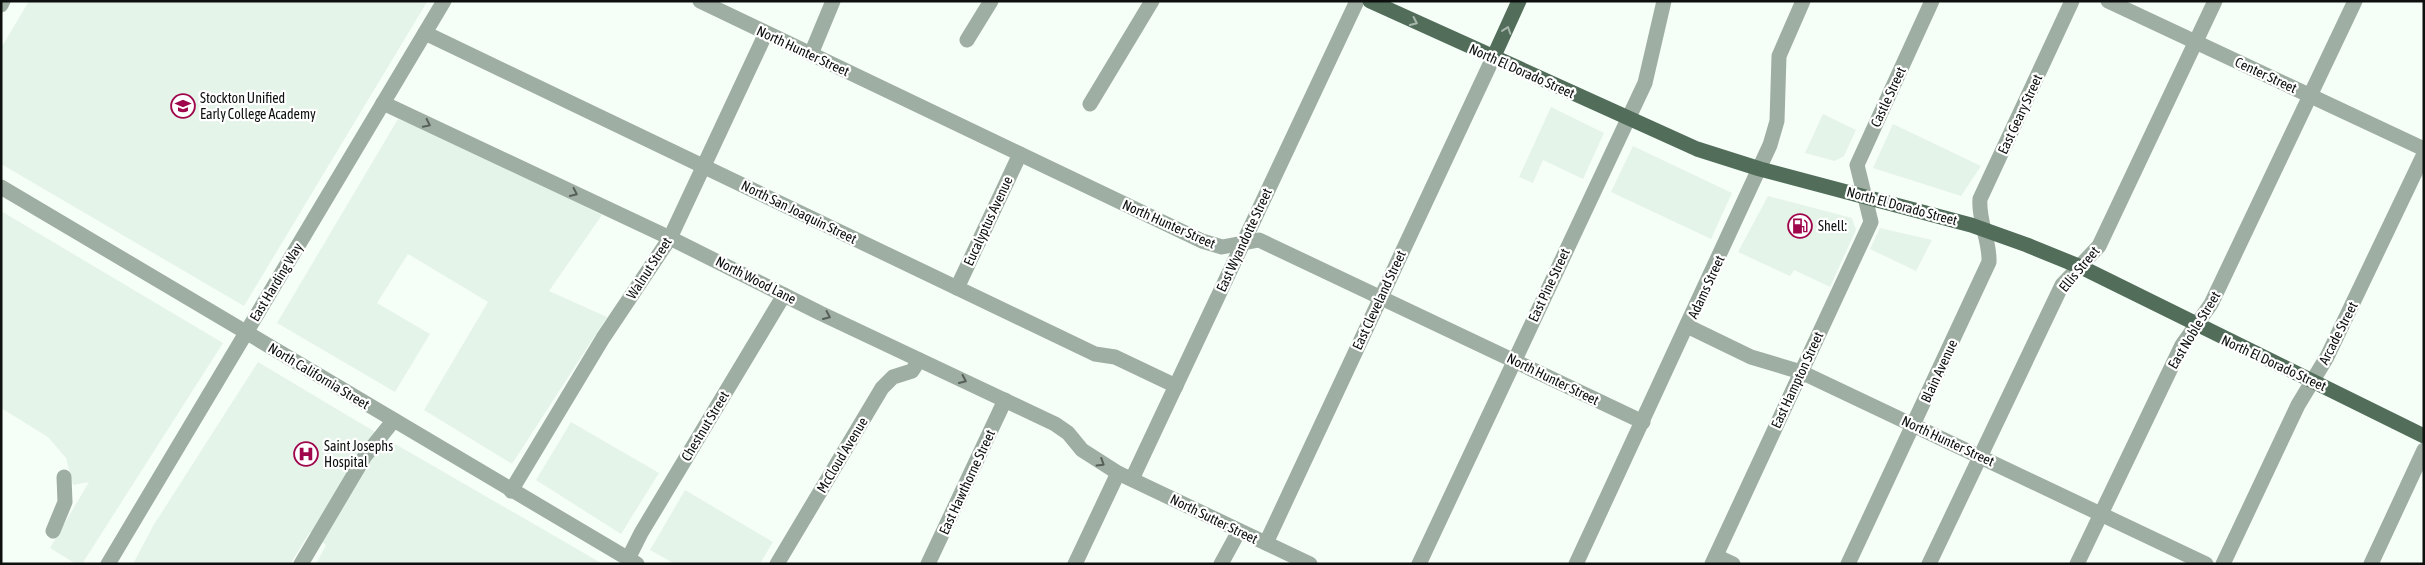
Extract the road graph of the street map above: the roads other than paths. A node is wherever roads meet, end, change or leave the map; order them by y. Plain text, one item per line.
1 (4, 1) edge
2 (444, 1) edge
3 (700, 1) edge
4 (833, 1) edge
5 (990, 1) edge
6 (1152, 1) edge
7 (1358, 1) edge
8 (1370, 1) edge
9 (1519, 1) edge
10 (1664, 1) edge
11 (1803, 1) edge
12 (1932, 1) edge
13 (2072, 1) edge
14 (2108, 1) edge
15 (2215, 1) edge
16 (2355, 1) edge
17 (1, 5) edge
18 (425, 33) junction
19 (766, 33) junction
20 (967, 40) dead end
21 (2196, 42) junction
22 (811, 54) junction
23 (1493, 58) junction
24 (2311, 96) junction
25 (383, 102) junction
26 (1090, 104) dead end
27 (1628, 119) junction
28 (2424, 149) edge
29 (1020, 154) junction
30 (2424, 154) edge
31 (704, 167) junction
32 (1760, 169) junction
33 (1, 187) edge
34 (1863, 195) junction
35 (1983, 229) junction
36 (670, 238) junction
37 (1242, 243) junction
38 (2081, 267) junction
39 (957, 288) junction
40 (784, 295) junction
41 (1380, 297) junction
42 (2195, 325) junction
43 (1688, 326) junction
44 (246, 332) junction
45 (919, 360) junction
46 (1514, 360) junction
47 (1801, 372) junction
48 (2313, 380) junction
49 (1176, 386) junction
50 (1005, 400) junction
51 (394, 420) junction
52 (1643, 422) junction
53 (1914, 424) junction
54 (2424, 436) edge
55 (2424, 450) edge
56 (1980, 455) junction
57 (1125, 476) junction
58 (64, 477) dead end
59 (511, 491) junction
60 (2101, 513) junction
61 (53, 531) dead end
62 (1239, 531) junction
63 (1266, 543) junction
64 (1714, 560) edge
65 (632, 561) edge
66 (108, 564) edge
67 (301, 564) edge
68 (777, 564) edge
69 (928, 564) edge
70 (1075, 564) edge
71 (1221, 564) edge
72 (1310, 564) edge
73 (1419, 564) edge
74 (1576, 564) edge
75 (1733, 564) edge
76 (1848, 564) edge
77 (1929, 564) edge
78 (2077, 564) edge
79 (2206, 564) edge
80 (2223, 564) edge
81 (2371, 564) edge

1 - 17 street
2 - 18 street, East Harding Way
3 - 19 street, North Hunter Street
4 - 22 street
5 - 20 street
6 - 26 street
7 - 37 street, East Wyandotte Street
8 -> 23 main road, North El Dorado Street
23 -> 9 main road
10 - 27 street, East Pine Street
11 - 32 street, Adams Street
12 - 34 street, Castle Street
13 - 35 street, East Geary Street
14 - 21 street, Center Street
15 - 21 street, Ellis Street
16 - 24 street, East Noble Street
18 - 25 street, East Harding Way
18 - 31 street, North San Joaquin Street
19 - 22 street, North Hunter Street
19 - 31 street, Walnut Street
21 - 24 street, Center Street
21 - 38 street, Ellis Street
22 - 29 street, North Hunter Street
23 - 27 main road, North El Dorado Street
23 - 41 street, East Cleveland Street
24 - 28 street, Center Street
24 - 42 street, East Noble Street
25 -> 36 street, North Wood Lane
25 - 44 street, East Harding Way
27 - 32 main road, North El Dorado Street
27 - 46 street, East Pine Street
29 - 37 street, North Hunter Street
29 - 39 street, Eucalyptus Avenue
30 - 48 street, Arcade Street
31 - 36 street, Walnut Street
31 - 39 street, North San Joaquin Street
32 - 34 main road, North El Dorado Street
32 - 43 street, Adams Street
33 - 44 street, North California Street
34 - 35 main road, North El Dorado Street
34 - 47 street, East Hampton Street
35 - 38 main road, North El Dorado Street
35 - 53 street, Blain Avenue
36 - 40 street, North Wood Lane
36 - 59 street, Walnut Street
37 - 41 street, North Hunter Street
37 - 49 street, East Wyandotte Street
38 - 42 main road, North El Dorado Street
38 - 56 street, Ellis Street
39 - 49 street, North San Joaquin Street
40 -> 45 street, North Wood Lane
40 - 65 street, Chestnut Street
41 - 46 street, North Hunter Street
41 - 63 street, East Cleveland Street
42 - 48 main road, North El Dorado Street
42 - 60 street, East Noble Street
43 - 47 street, North Hunter Street
43 - 52 street, Adams Street
44 - 51 street, North California Street
44 - 66 street, East Harding Way
45 -> 50 street, North Wood Lane
45 - 68 street, McCloud Avenue
46 - 52 street, North Hunter Street
46 - 73 street, East Pine Street
47 - 53 street, North Hunter Street
47 - 64 street, East Hampton Street
48 - 54 main road, North El Dorado Street
48 - 80 street, Arcade Street
49 - 57 street, East Wyandotte Street
50 -> 57 street, North Wood Lane
50 - 69 street, East Hawthorne Street
51 - 59 street, North California Street
51 - 67 street
52 - 74 street, Adams Street
53 - 56 street, North Hunter Street
53 - 76 street, Blain Avenue
55 - 81 street
56 - 60 street, North Hunter Street
56 - 77 street, Ellis Street
57 - 62 street, North Sutter Street
57 - 70 street, East Wyandotte Street
58 - 61 street
59 - 65 street, North California Street
60 - 78 street, East Noble Street
60 - 79 street, North Hunter Street
62 - 63 street, North Sutter Street
62 - 71 street
63 - 72 street, North Sutter Street
64 - 75 street

